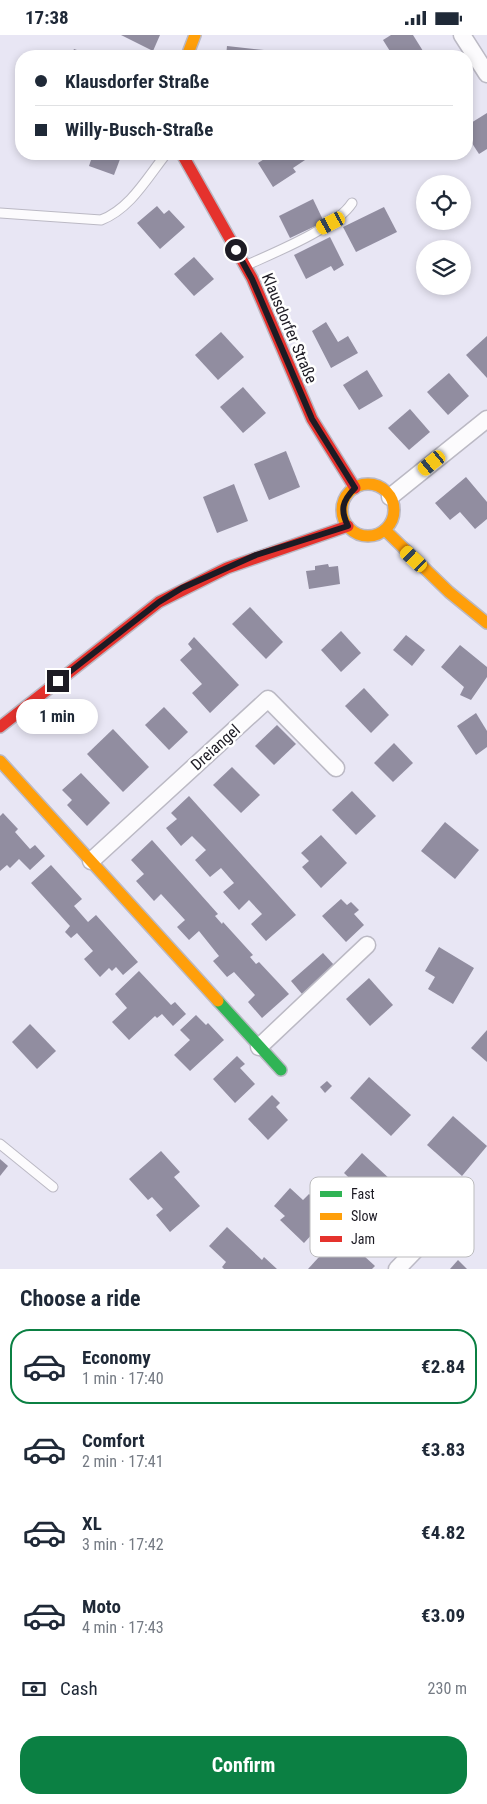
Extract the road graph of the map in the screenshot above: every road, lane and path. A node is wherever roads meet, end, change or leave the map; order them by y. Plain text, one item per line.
1 (195, 35) edge
2 (462, 35) edge
3 (190, 50) edge
4 (472, 50) edge
5 (473, 52) edge
6 (487, 74) edge
7 (161, 160) edge
8 (185, 160) edge
9 (352, 203) dead end
10 (0, 213) edge
11 (245, 266) junction
12 (487, 419) edge
13 (355, 488) junction
14 (390, 497) junction
15 (348, 526) junction
16 (385, 530) junction
17 (487, 623) edge
18 (0, 727) edge
19 (0, 761) edge
20 (336, 768) dead end
21 (91, 861) junction
22 (367, 945) dead end
23 (259, 1047) junction
24 (280, 1070) dead end
25 (0, 1144) edge
26 (53, 1187) dead end
27 (409, 1257) edge
28 (397, 1269) edge

1 - 3 street
2 - 4 street
5 - 6 street
7 - 10 lane
8 - 11 street, Klausdorfer Straße
9 - 11 lane
11 - 13 street, Klausdorfer Straße
12 - 14 street
13 - 14 street
13 - 15 street
14 - 16 street
15 - 16 street
15 - 18 street
16 - 17 street
19 - 21 street
20 - 21 street, Dreiangel
21 - 23 street
22 - 23 street
23 - 24 street
25 - 26 lane
27 - 28 street

